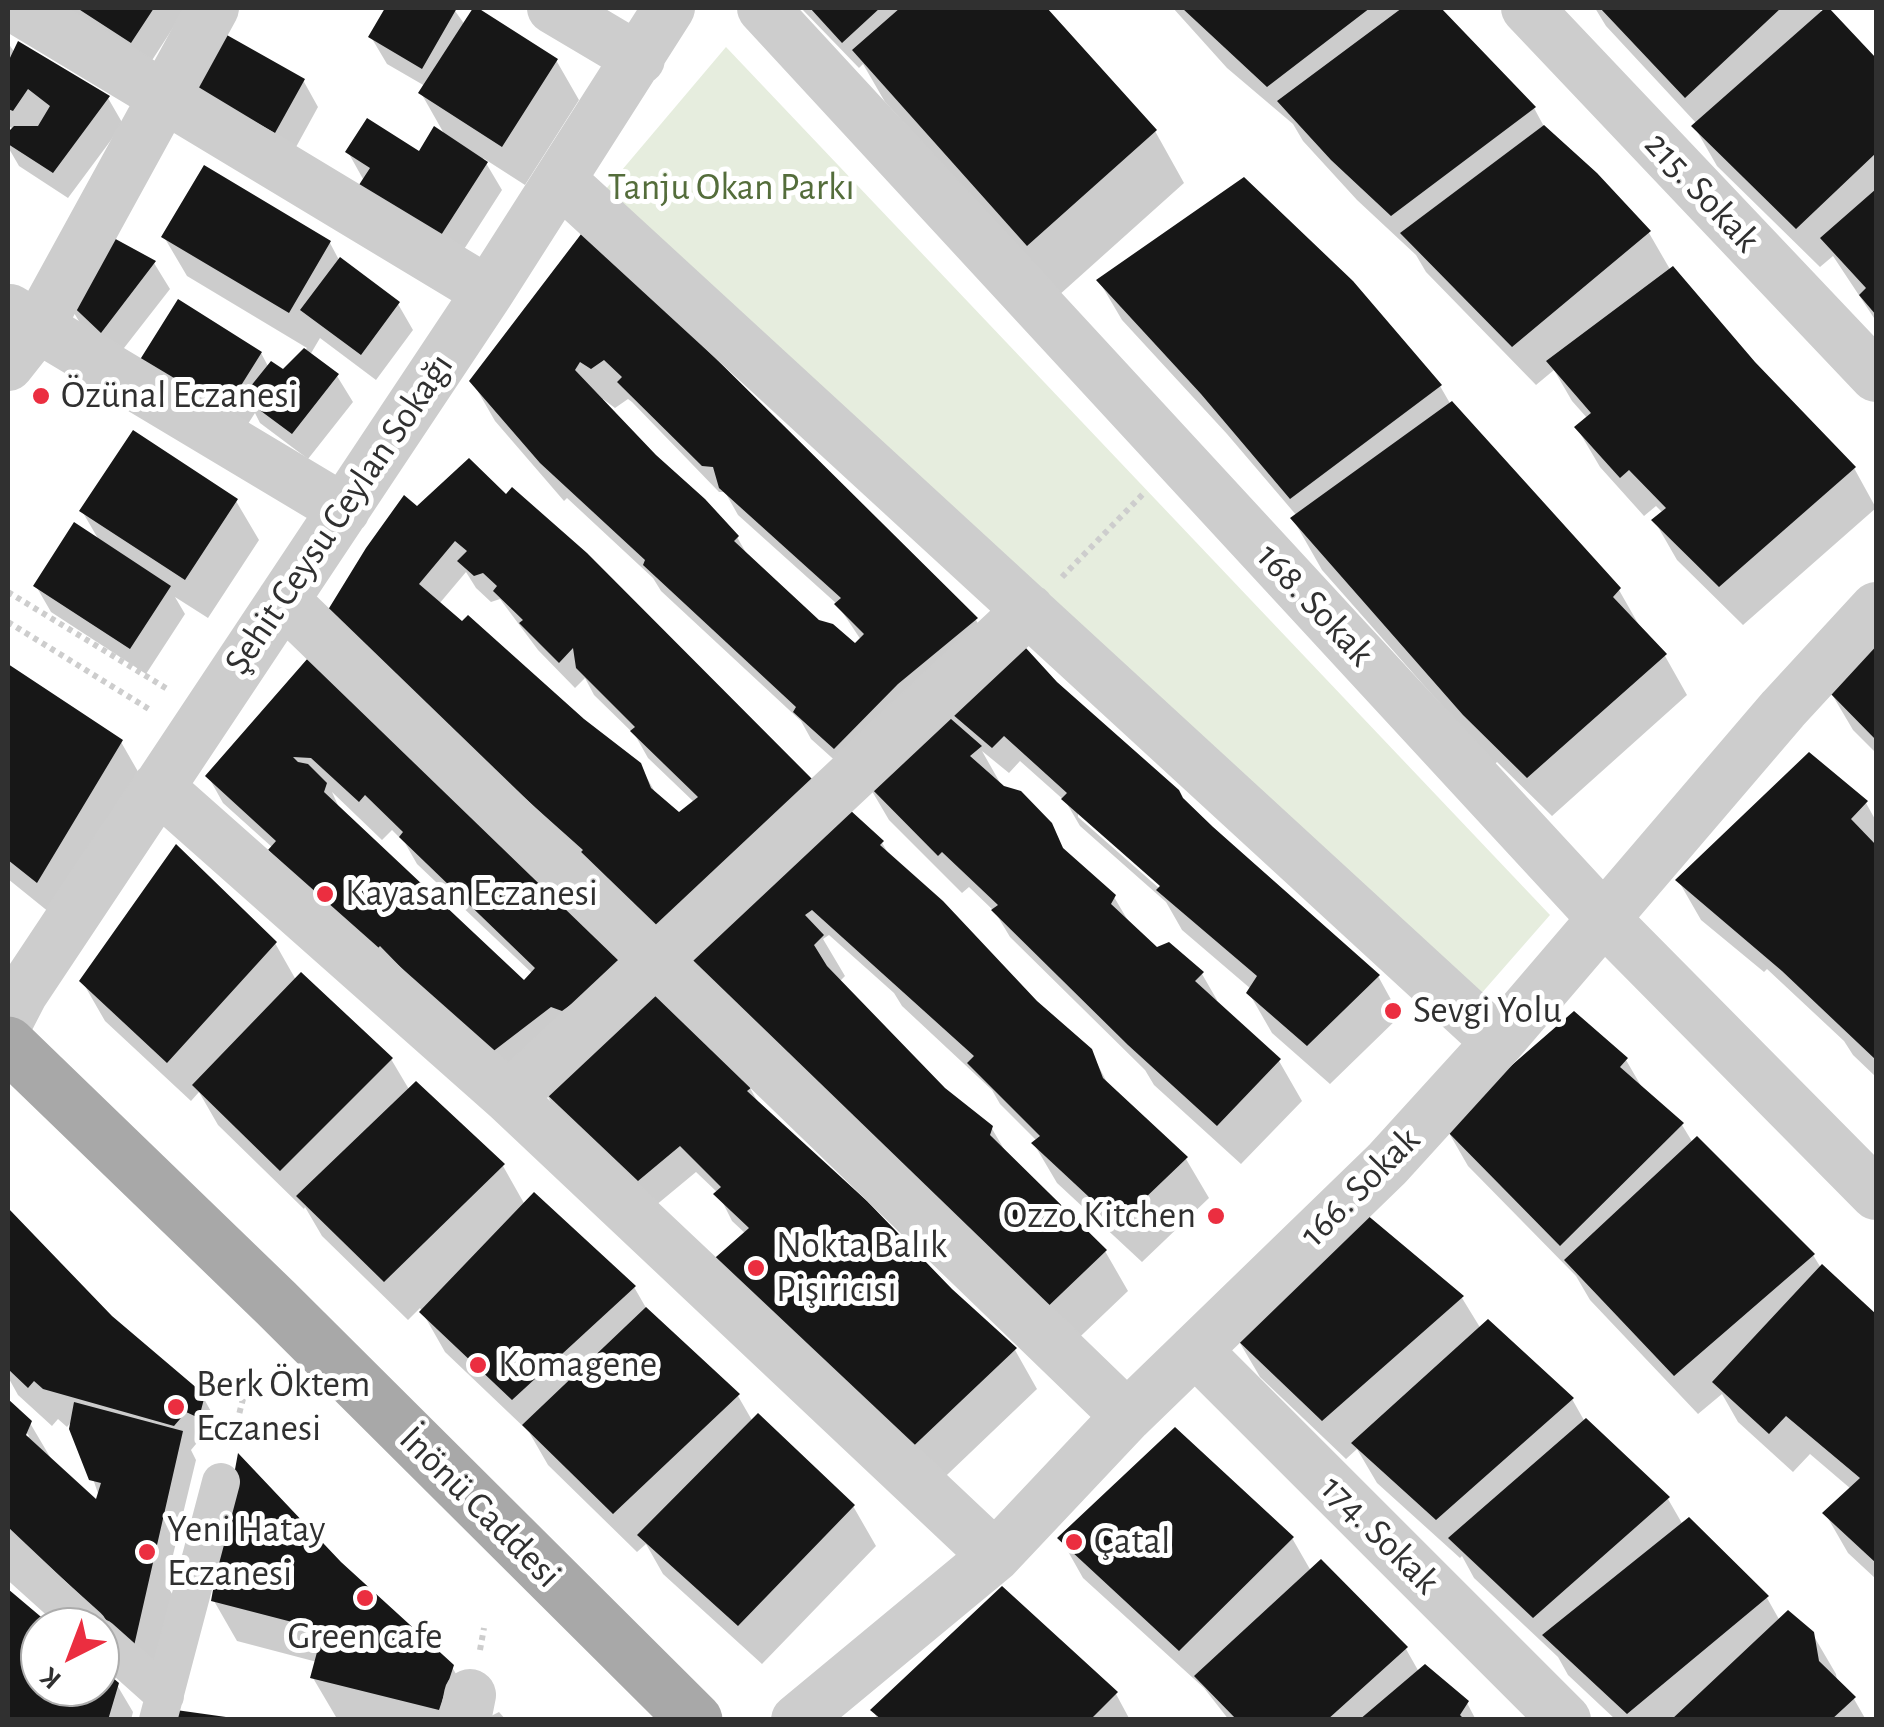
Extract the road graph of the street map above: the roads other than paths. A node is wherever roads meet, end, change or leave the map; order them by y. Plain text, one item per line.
1 (16, 8) edge
2 (213, 8) edge
3 (553, 8) edge
4 (669, 8) edge
5 (763, 8) edge
6 (1527, 8) edge
7 (639, 59) junction
8 (161, 98) junction
9 (560, 180) junction
10 (488, 292) junction
11 (18, 333) edge
12 (1876, 376) edge
13 (344, 510) junction
14 (283, 600) junction
15 (1876, 608) edge
16 (1029, 610) junction
17 (158, 787) junction
18 (1605, 920) junction
19 (658, 960) junction
20 (8, 1020) edge
21 (1498, 1042) junction
22 (8, 1044) edge
23 (509, 1098) junction
24 (1876, 1194) edge
25 (1195, 1350) junction
26 (1127, 1416) junction
27 (221, 1482) road end
28 (8, 1555) edge
29 (995, 1556) junction
30 (66, 1607) edge
31 (120, 1661) edge
32 (161, 1708) edge
33 (695, 1720) edge
34 (797, 1720) edge
35 (1565, 1720) edge

1 - 8 street
2 - 8 street
3 - 7 street
4 - 7 street, Şehit Ceysu Ceylan Sokağı
5 - 18 street, 168. Sokak
6 - 12 street, 215. Sokak
7 - 9 street, Şehit Ceysu Ceylan Sokağı
8 - 10 street
8 - 11 street
9 - 10 street, Şehit Ceysu Ceylan Sokağı
9 - 16 street
10 - 13 street, Şehit Ceysu Ceylan Sokağı
11 - 13 street
13 - 14 street, Şehit Ceysu Ceylan Sokağı
14 - 17 street, Şehit Ceysu Ceylan Sokağı
14 - 19 street
15 - 18 street, 166. Sokak
16 - 19 street
16 - 21 street
17 - 20 street, Şehit Ceysu Ceylan Sokağı
17 - 23 street
18 - 21 street, 166. Sokak
18 - 24 street, 168. Sokak
19 - 23 street
19 - 26 street
21 - 25 street, 166. Sokak
22 - 33 main road, İnönü Caddesi
23 - 29 street
25 - 26 street, 166. Sokak
25 - 35 street, 174. Sokak
26 - 29 street, 166. Sokak
27 - 32 street
28 - 30 street
29 - 34 street, 166. Sokak
31 - 32 street

